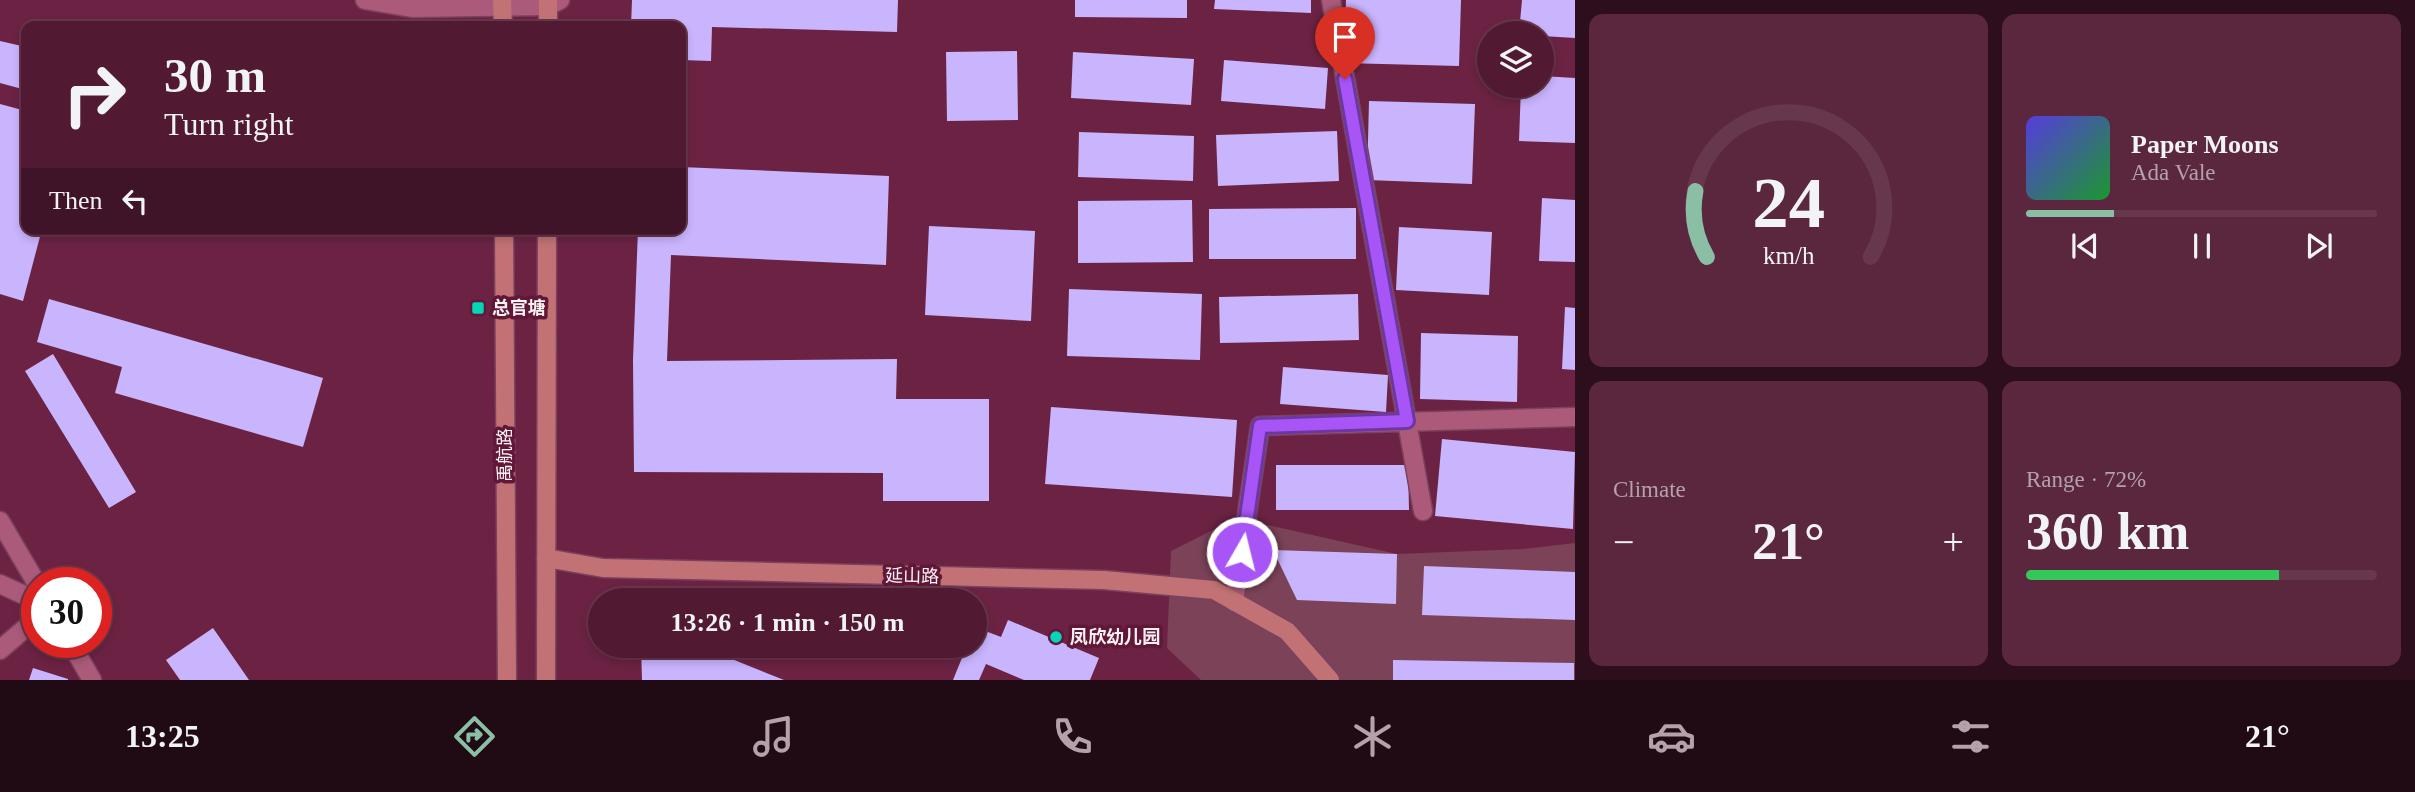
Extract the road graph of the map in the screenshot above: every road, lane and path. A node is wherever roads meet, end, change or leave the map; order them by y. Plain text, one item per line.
1 (365, 0) edge
2 (1331, 0) edge
3 (552, 2) edge
4 (503, 4) edge
5 (549, 21) edge
6 (504, 235) edge
7 (548, 235) edge
8 (1575, 416) edge
9 (1407, 421) junction
10 (1423, 511) dead end
11 (0, 521) edge
12 (546, 558) junction
13 (27, 567) edge
14 (0, 583) edge
15 (21, 593) edge
16 (1234, 602) junction
17 (21, 632) edge
18 (0, 650) edge
19 (79, 658) edge
20 (92, 680) edge
21 (506, 680) edge
22 (546, 680) edge
23 (1330, 680) edge

1 - 4 street
2 - 9 street
3 - 4 street
3 - 5 main road
6 - 21 main road, 禹航路
7 - 12 main road
8 - 9 street
9 - 10 street
9 - 16 street
11 - 13 street
12 - 16 main road, 延山路
12 - 22 main road
14 - 15 street
16 - 23 main road, 延山路
17 - 18 street
19 - 20 street

